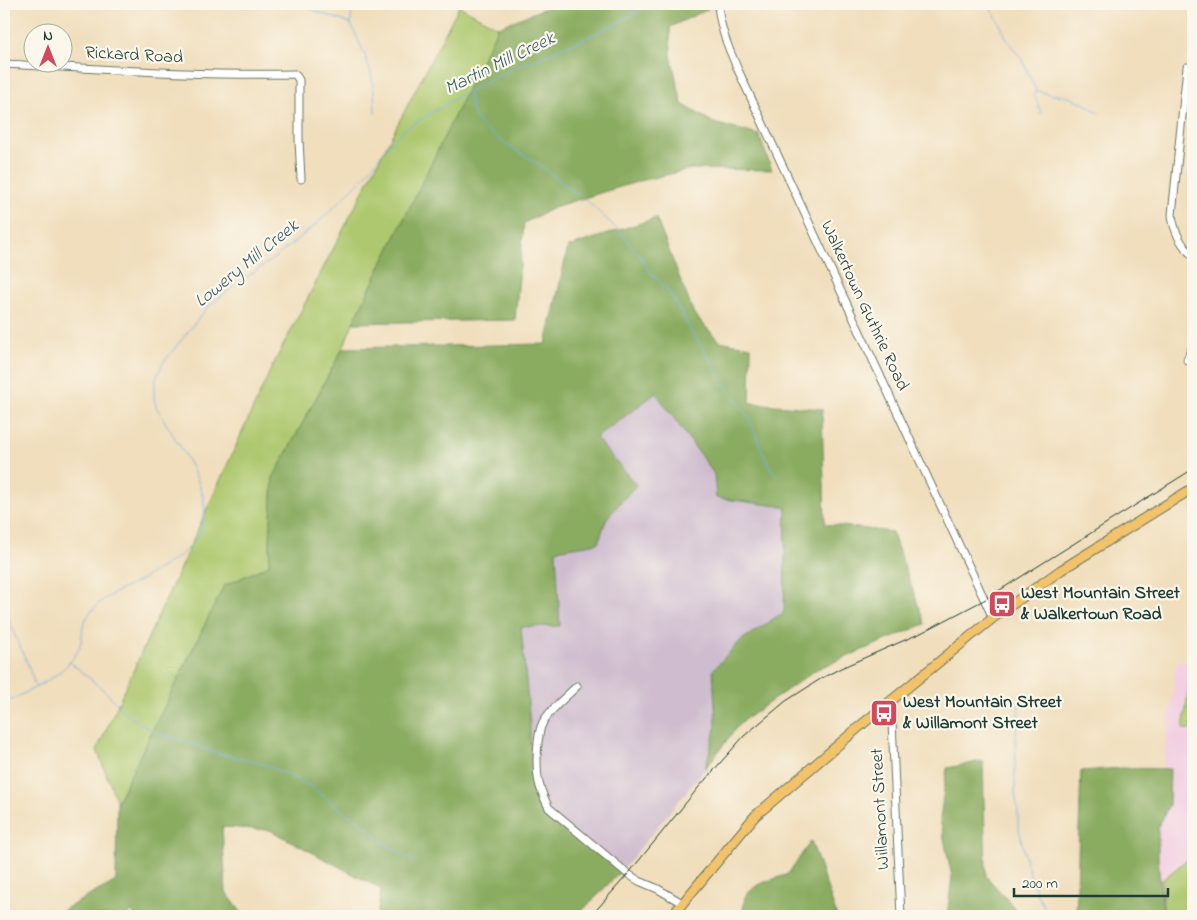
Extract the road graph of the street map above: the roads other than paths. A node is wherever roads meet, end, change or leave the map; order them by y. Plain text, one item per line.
1 (718, 4) edge
2 (4, 64) edge
3 (1187, 66) dead end
4 (301, 179) dead end
5 (1193, 256) edge
6 (1193, 345) edge
7 (1186, 360) dead end
8 (1193, 488) edge
9 (993, 618) junction
10 (577, 686) dead end
11 (892, 700) junction
12 (682, 904) junction
13 (672, 916) edge
14 (901, 916) edge

1 - 9 street, Walkertown Guthrie Road
2 - 4 street, Rickard Road
3 - 5 street
6 - 7 street
8 - 9 main road
9 - 11 main road
10 - 12 street
11 - 12 main road
11 - 14 street, Willamont Street
12 - 13 main road

